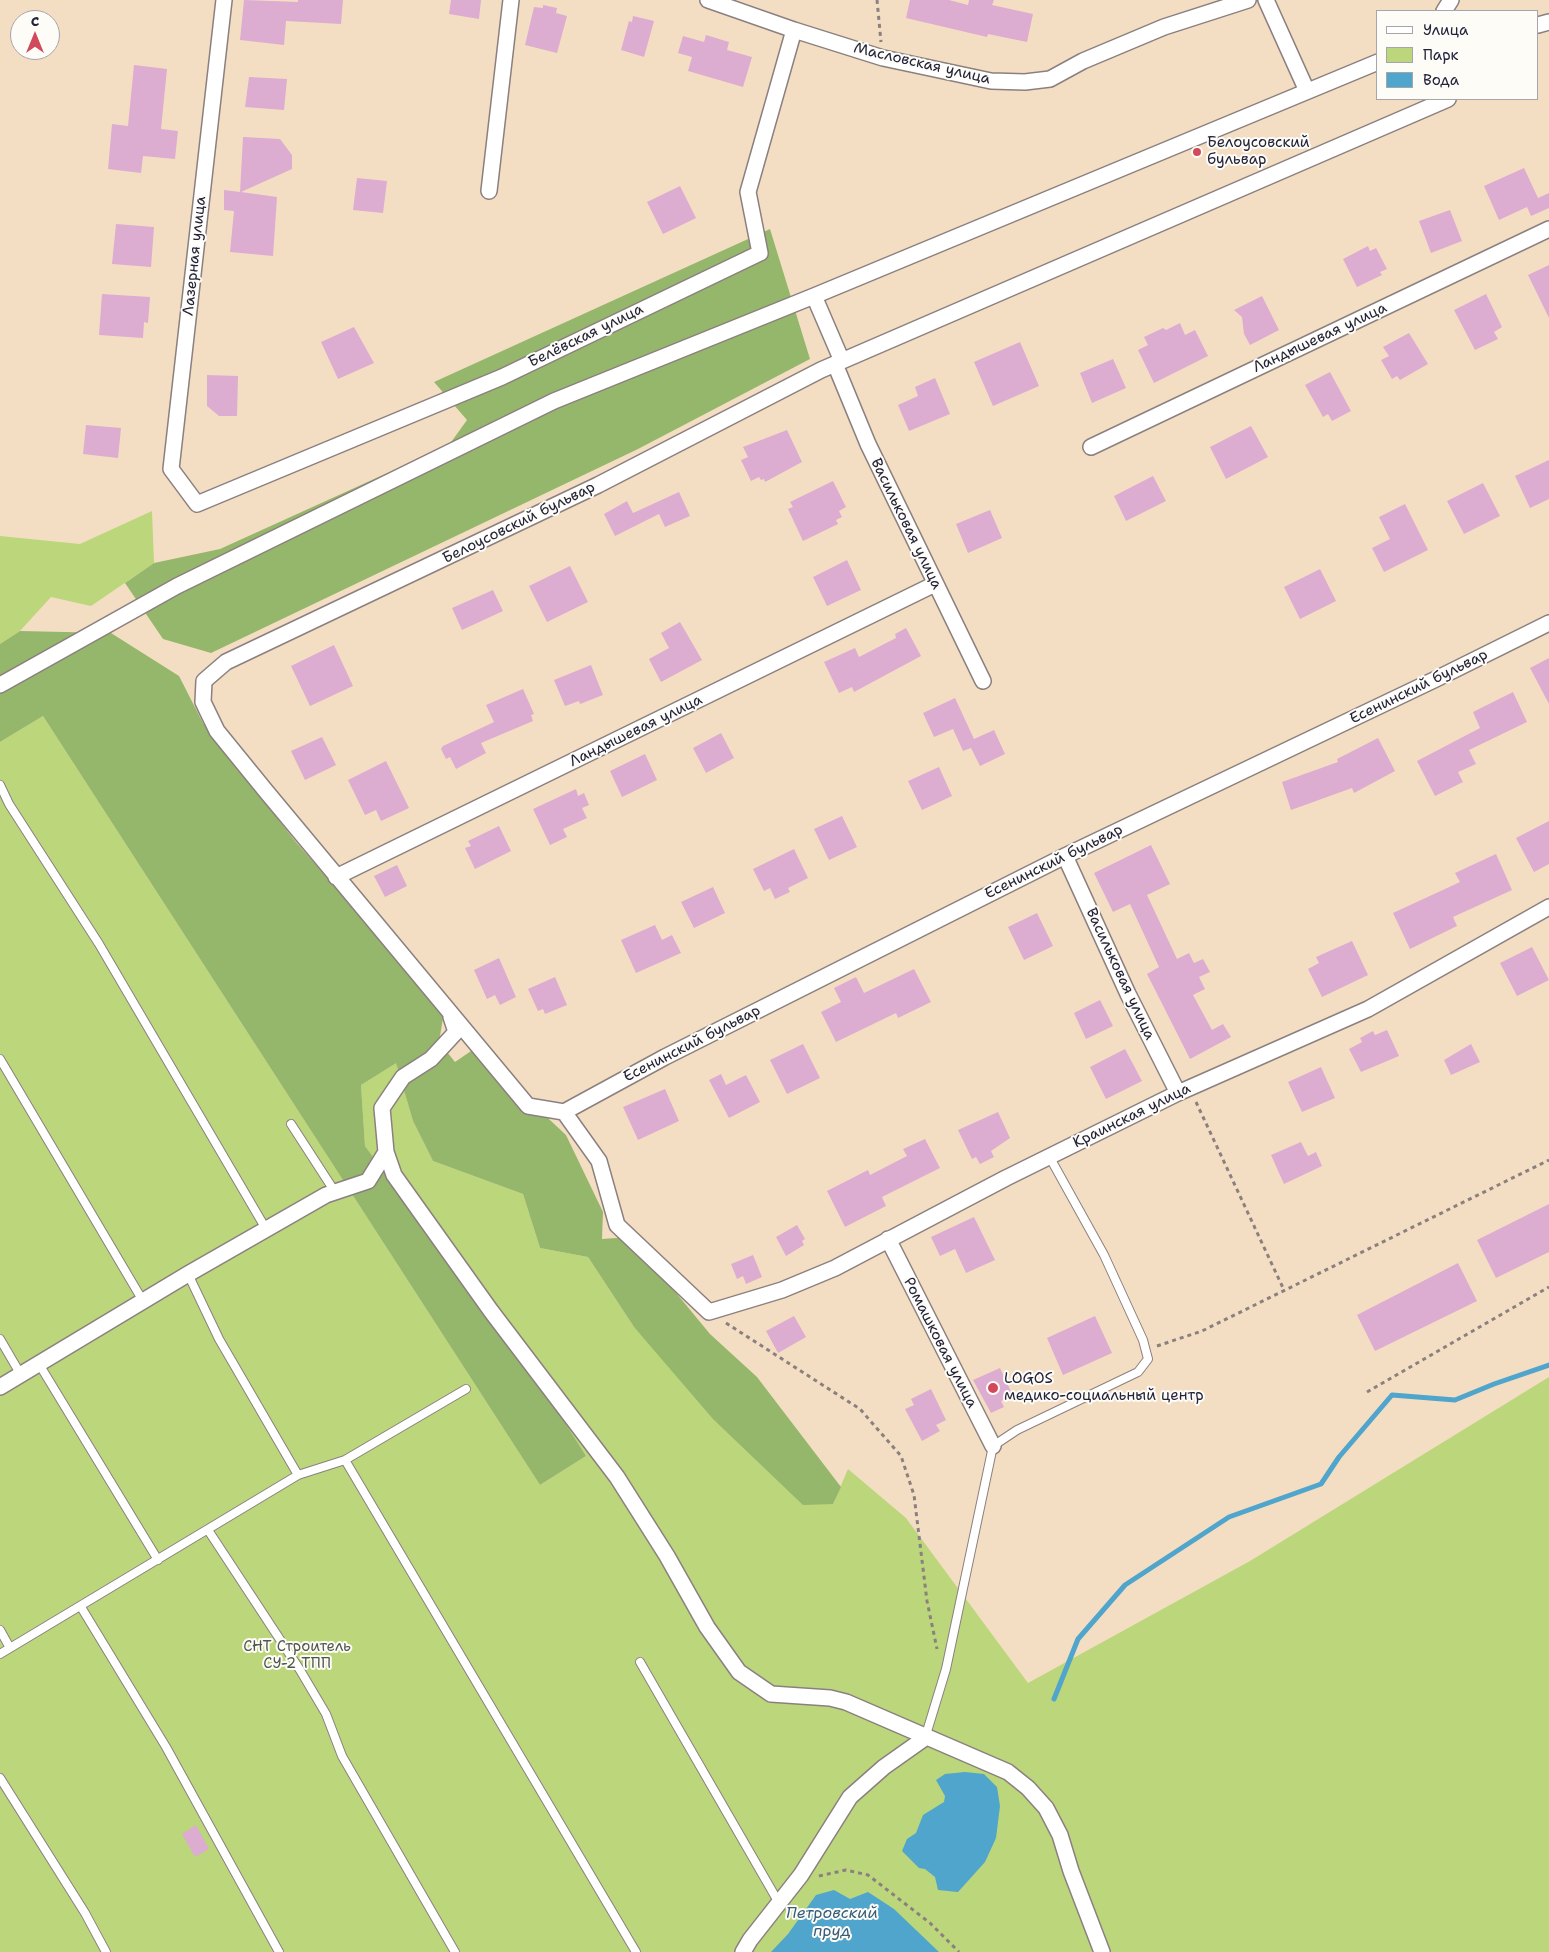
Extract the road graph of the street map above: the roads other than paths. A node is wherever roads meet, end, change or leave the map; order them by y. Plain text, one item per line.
1 (224, 0) edge
2 (511, 0) edge
3 (708, 0) edge
4 (1248, 0) edge
5 (1266, 0) edge
6 (794, 30) junction
7 (1376, 63) edge
8 (1307, 91) junction
9 (1446, 100) edge
10 (489, 191) dead end
11 (1549, 229) edge
12 (814, 296) junction
13 (839, 363) junction
14 (1091, 447) dead end
15 (197, 504) joint
16 (935, 584) junction
17 (1549, 623) edge
18 (982, 681) dead end
19 (0, 685) edge
20 (0, 785) edge
21 (1065, 856) junction
22 (336, 877) junction
23 (1549, 907) edge
24 (449, 1012) junction
25 (0, 1059) edge
26 (1183, 1090) junction
27 (564, 1112) junction
28 (290, 1124) dead end
29 (386, 1152) junction
30 (1050, 1156) junction
31 (335, 1192) junction
32 (266, 1230) junction
33 (888, 1239) junction
34 (188, 1274) junction
35 (143, 1301) junction
36 (0, 1339) edge
37 (39, 1364) junction
38 (21, 1375) junction
39 (0, 1387) edge
40 (466, 1389) dead end
41 (993, 1446) junction
42 (346, 1460) junction
43 (298, 1475) junction
44 (208, 1530) junction
45 (158, 1560) junction
46 (81, 1607) junction
47 (0, 1630) edge
48 (10, 1648) junction
49 (0, 1654) edge
50 (640, 1662) dead end
51 (925, 1738) junction
52 (0, 1778) edge
53 (780, 1904) junction
54 (106, 1952) edge
55 (279, 1952) edge
56 (455, 1952) edge
57 (636, 1952) edge
58 (743, 1952) edge
59 (1102, 1952) edge

1 - 15 street, Лазерная улица
2 - 10 street
3 - 6 street, Масловская улица
4 - 6 street, Масловская улица
5 - 8 street
6 - 15 street, Белёвская улица
7 - 8 street
8 - 12 street
9 - 13 street, Белоусовский бульвар
11 - 14 street, Ландышевая улица
12 - 13 street, Васильковая улица
12 - 19 street
13 - 16 street, Васильковая улица
13 - 22 street, Белоусовский бульвар
16 - 18 street, Васильковая улица
16 - 22 street, Ландышевая улица
17 - 21 street, Есенинский бульвар
20 - 32 lane
21 - 26 street, Васильковая улица
21 - 27 street, Есенинский бульвар
22 - 24 street
23 - 26 street, Краинская улица
24 - 27 street
24 - 29 street
25 - 35 lane
26 - 30 street, Краинская улица
27 - 33 street, Краинская улица
28 - 31 lane
29 - 31 street
29 - 51 street
30 - 33 street, Краинская улица
30 - 41 lane
31 - 32 street
32 - 34 street
33 - 41 street, Ромашковая улица
34 - 35 street
34 - 43 lane
35 - 37 street
36 - 38 lane
37 - 38 street
37 - 45 lane
38 - 39 street
40 - 42 lane
41 - 51 lane
42 - 43 lane
42 - 57 lane
43 - 44 lane
44 - 45 lane
44 - 56 lane
45 - 46 lane
46 - 48 lane
46 - 55 lane
47 - 48 lane
48 - 49 lane
50 - 53 lane
51 - 53 street
51 - 59 street
52 - 54 lane
53 - 58 street

